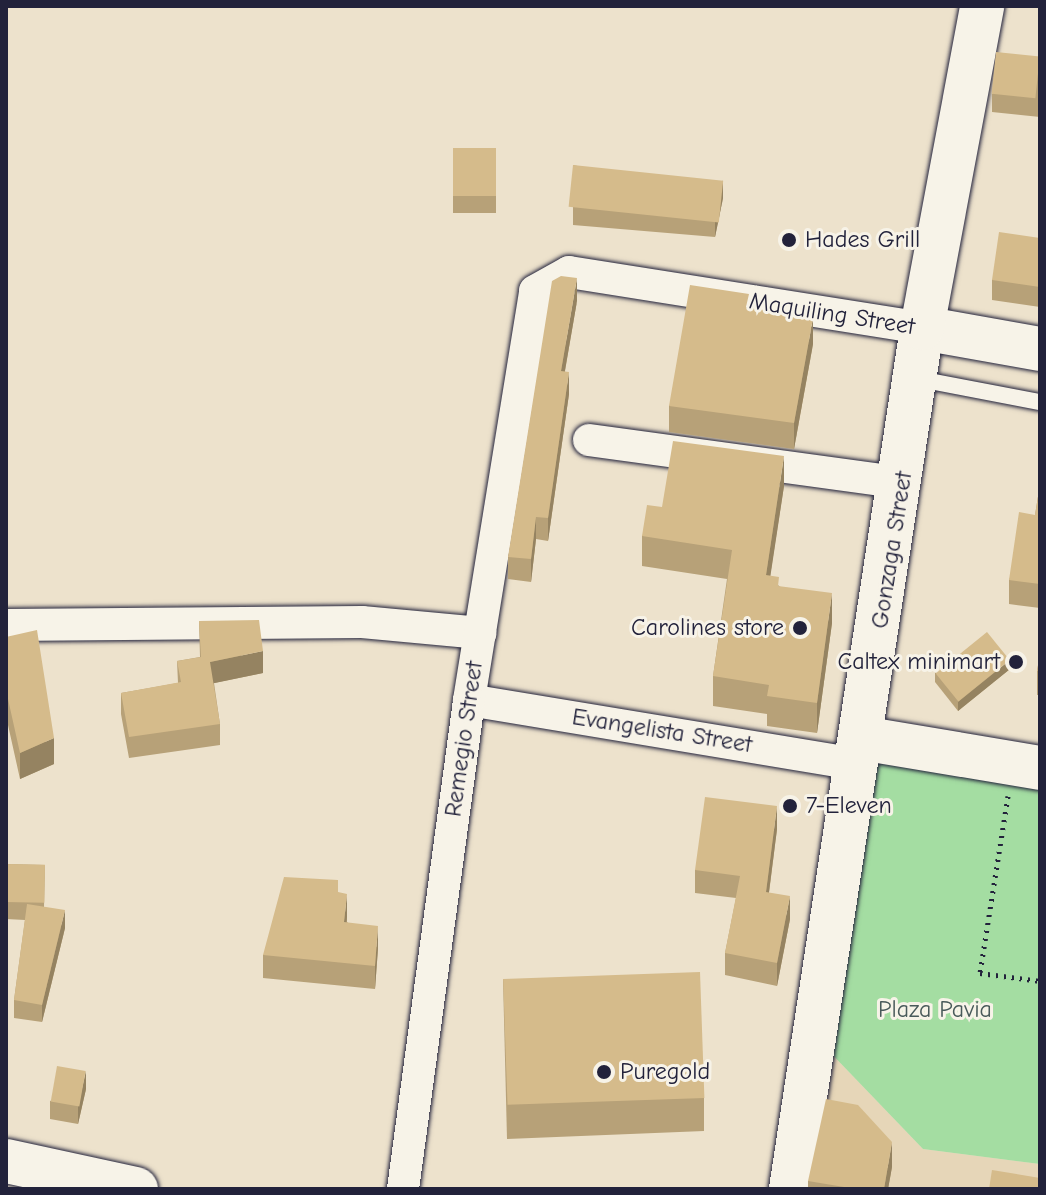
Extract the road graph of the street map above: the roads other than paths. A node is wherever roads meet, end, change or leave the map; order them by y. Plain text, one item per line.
1 (982, 6) edge
2 (535, 291) joint
3 (922, 328) junction
4 (1040, 349) edge
5 (919, 379) junction
6 (1040, 402) edge
7 (589, 440) dead end
8 (903, 483) junction
9 (6, 625) edge
10 (480, 633) junction
11 (469, 700) junction
12 (858, 751) junction
13 (1027, 765) edge
14 (24, 1172) edge
15 (136, 1189) edge
16 (403, 1189) edge
17 (791, 1189) edge

1 - 3 main road, Gonzaga Street
2 - 3 street, Maquiling Street
2 - 10 street, Remegio Street
3 - 4 main road, Maquiling Street
3 - 5 main road, Gonzaga Street
5 - 6 lane
5 - 8 main road, Gonzaga Street
7 - 8 street
8 - 12 main road, Gonzaga Street
9 - 10 street
10 - 11 street, Remegio Street
11 - 12 street, Evangelista Street
11 - 16 street, Remegio Street
12 - 13 main road, Evangelista Street
12 - 17 main road, Gonzaga Street
14 - 15 main road

